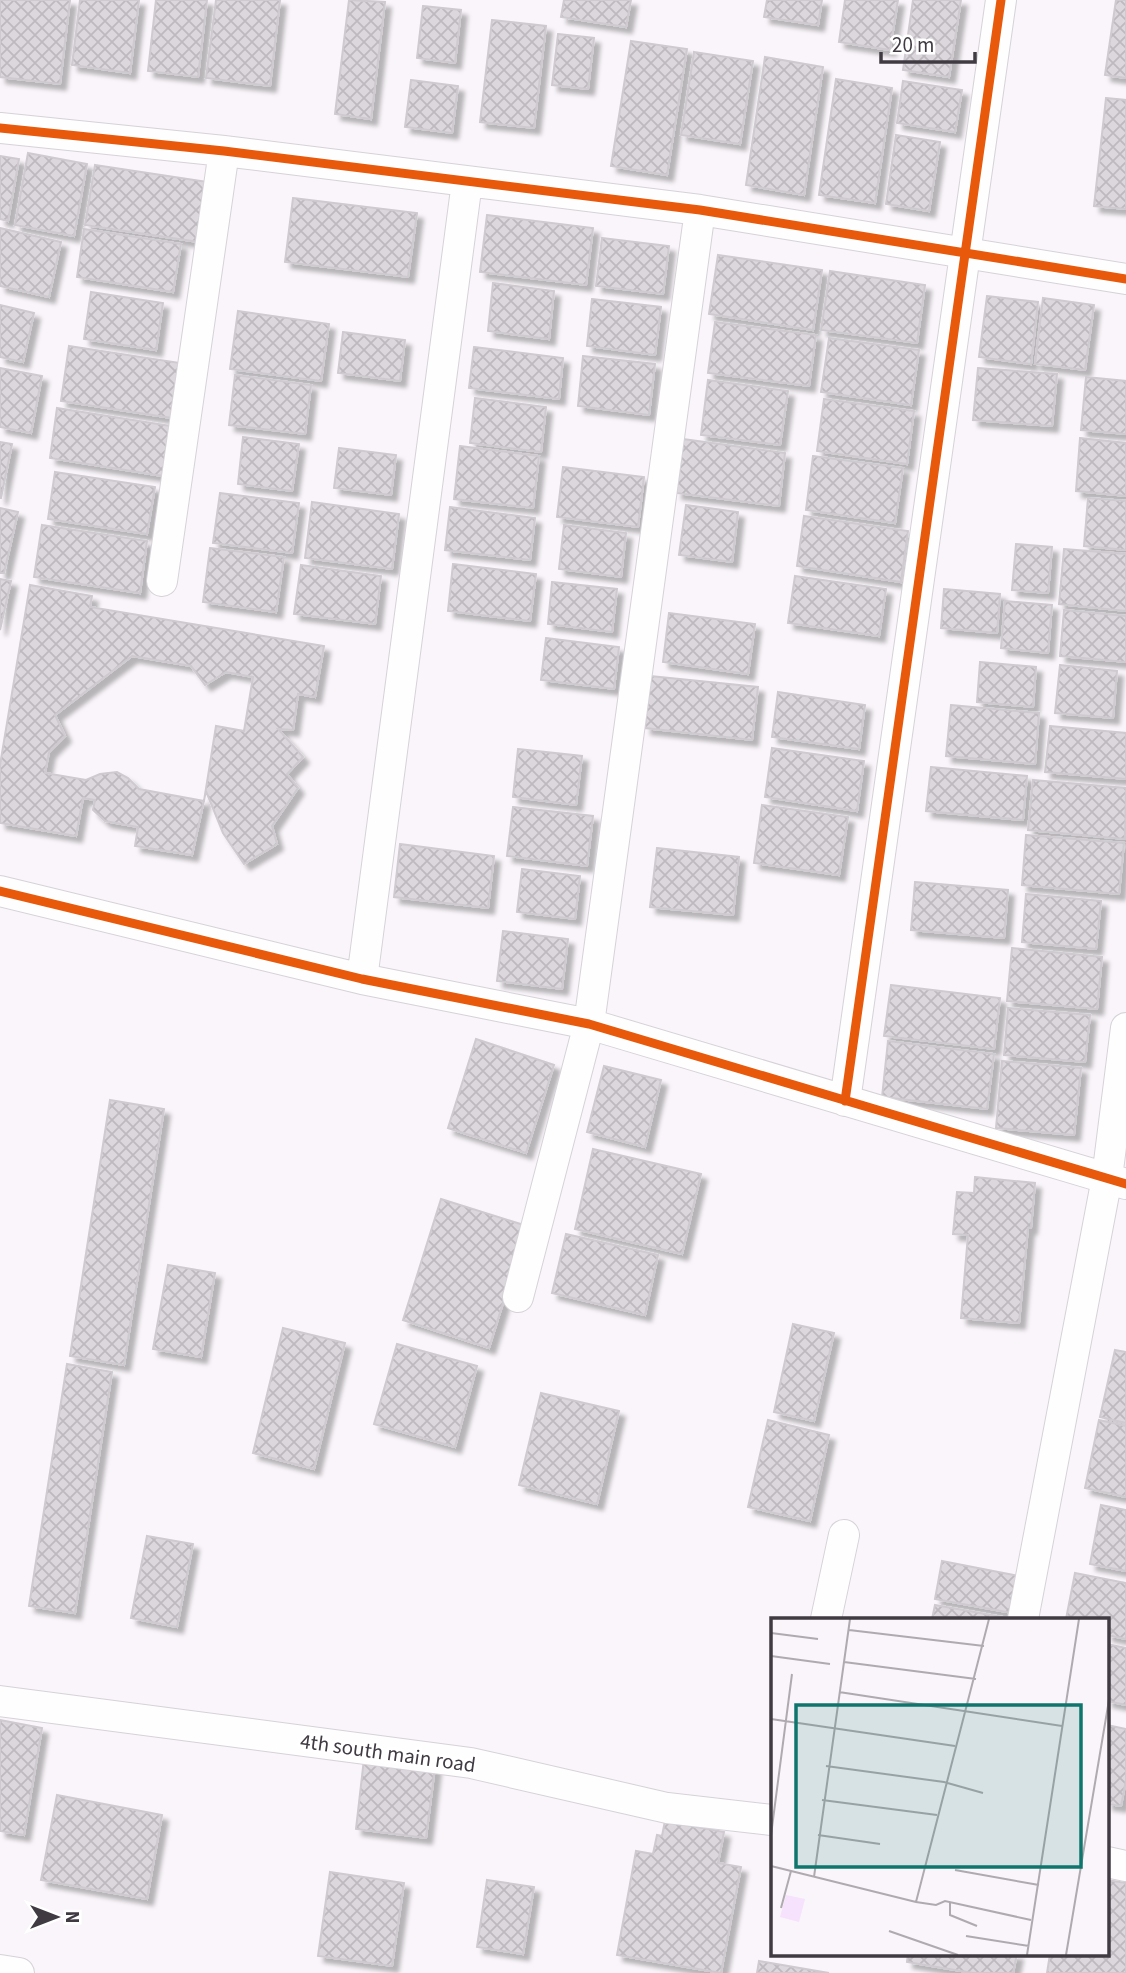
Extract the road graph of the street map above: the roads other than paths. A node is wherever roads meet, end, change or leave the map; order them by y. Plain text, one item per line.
1 (1001, 0) edge
2 (0, 128) edge
3 (223, 151) junction
4 (467, 182) junction
5 (700, 210) junction
6 (965, 251) junction
7 (1126, 279) edge
8 (162, 581) dead end
9 (0, 891) edge
10 (362, 979) junction
11 (589, 1024) junction
12 (1126, 1028) edge
13 (845, 1101) junction
14 (1116, 1181) edge
15 (518, 1297) dead end
16 (844, 1535) dead end
17 (826, 1618) edge
18 (1023, 1618) edge
19 (0, 1701) edge
20 (771, 1820) edge
21 (1108, 1863) edge
22 (1126, 1866) edge
23 (0, 1970) edge
24 (19, 1973) edge

1 - 6 street
2 - 3 street
3 - 4 street
3 - 8 street
4 - 5 street
4 - 10 street
5 - 6 street
5 - 11 street
6 - 7 street
6 - 13 street
9 - 10 street
10 - 11 street
11 - 13 street
11 - 15 street
12 - 14 street
13 - 14 street
14 - 18 street
16 - 17 street
19 - 20 street, 4th south main road
21 - 22 street
23 - 24 street

